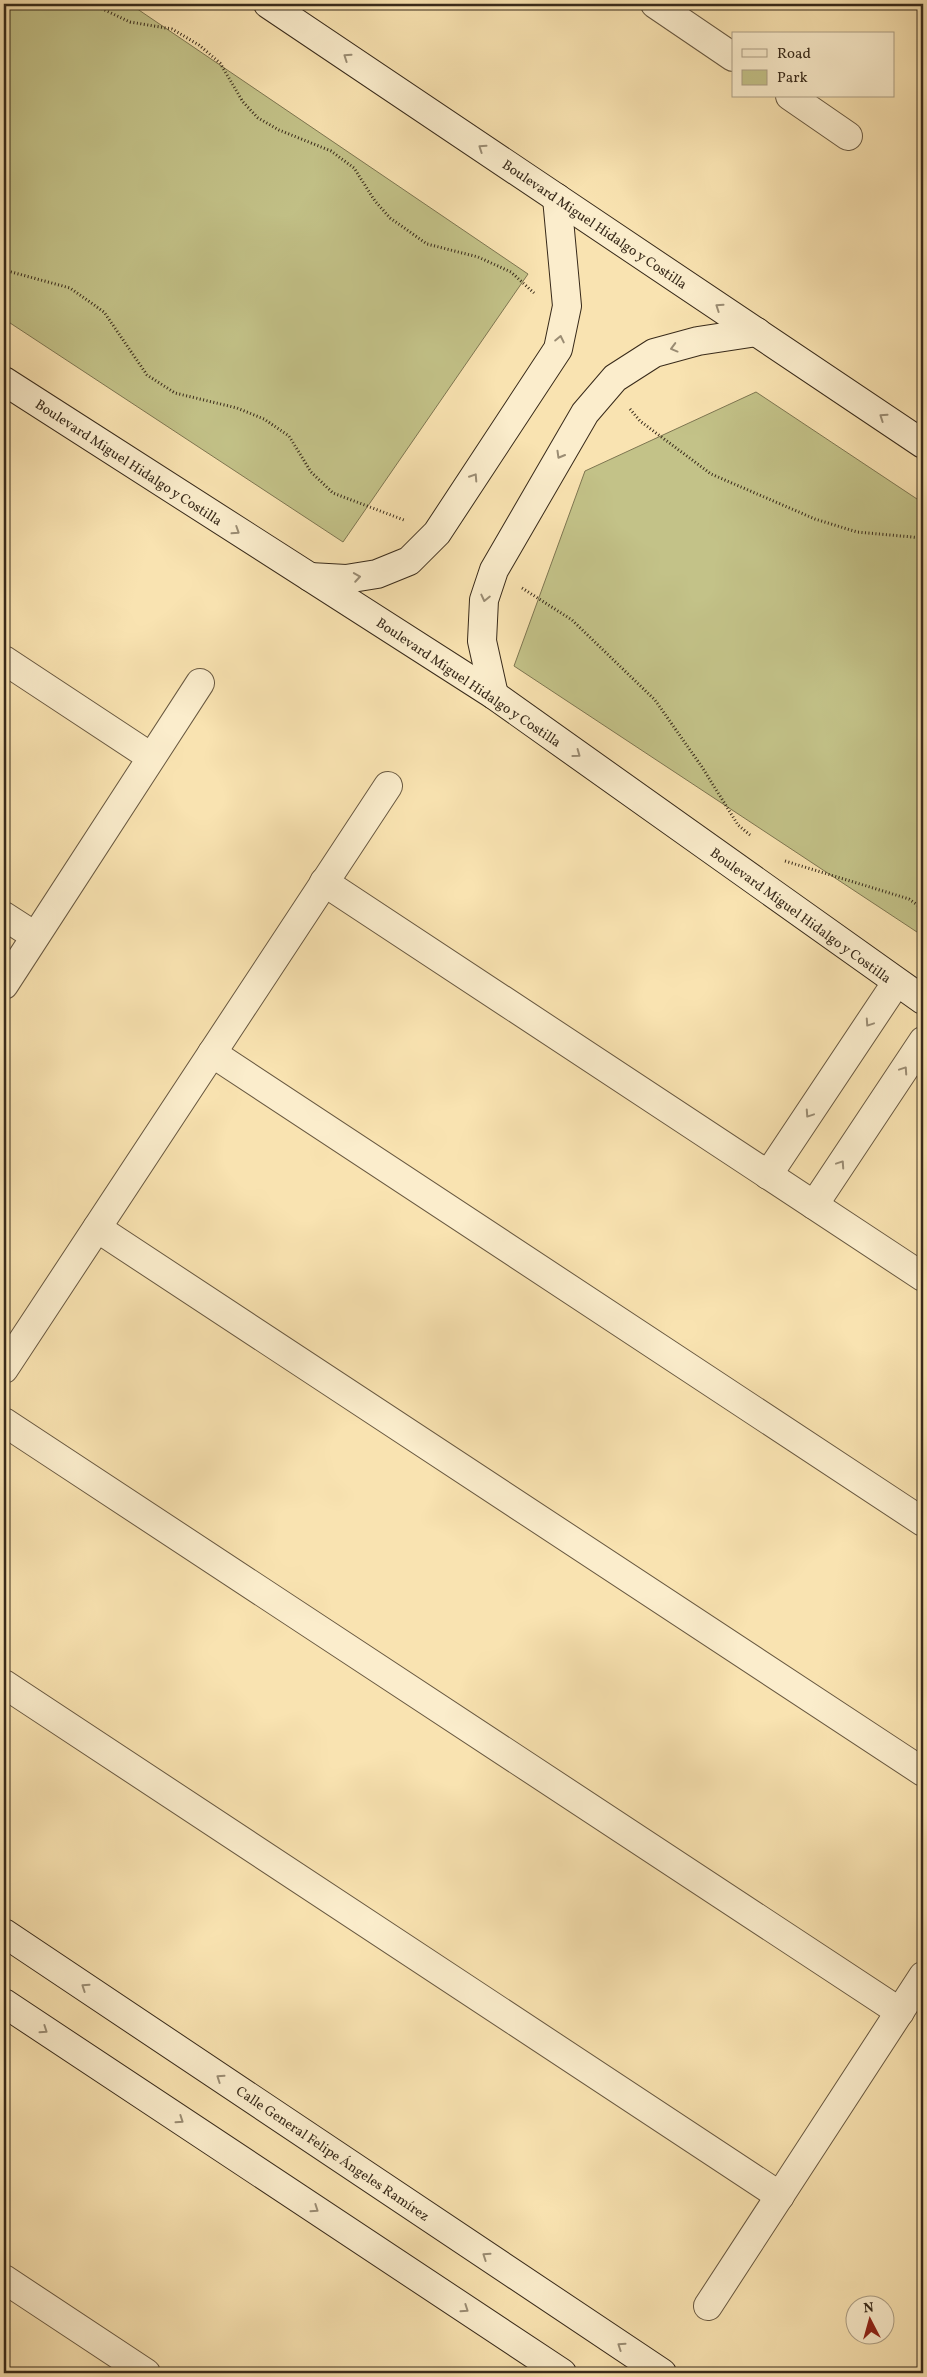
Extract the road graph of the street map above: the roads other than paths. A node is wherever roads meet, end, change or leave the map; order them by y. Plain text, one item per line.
1 (268, 4) edge
2 (654, 4) edge
3 (732, 56) edge
4 (793, 98) edge
5 (848, 136) dead end
6 (557, 198) junction
7 (757, 332) junction
8 (4, 381) edge
9 (923, 444) edge
10 (308, 577) junction
11 (4, 660) edge
12 (200, 683) dead end
13 (494, 695) junction
14 (152, 757) junction
15 (388, 786) dead end
16 (324, 882) junction
17 (4, 916) edge
18 (35, 936) junction
19 (896, 983) junction
20 (4, 985) edge
21 (923, 1000) edge
22 (923, 1041) edge
23 (212, 1053) junction
24 (768, 1175) junction
25 (814, 1205) junction
26 (97, 1228) junction
27 (923, 1277) edge
28 (4, 1369) edge
29 (4, 1422) edge
30 (923, 1522) edge
31 (4, 1684) edge
32 (923, 1772) edge
33 (4, 1933) edge
34 (923, 1976) edge
35 (4, 2003) edge
36 (900, 2012) junction
37 (780, 2196) junction
38 (4, 2279) edge
39 (708, 2306) dead end
40 (655, 2371) edge
41 (146, 2373) edge
42 (562, 2373) edge

6 -> 1 street, Boulevard Miguel Hidalgo y Costilla
2 - 3 street
4 - 5 street
7 -> 6 street, Boulevard Miguel Hidalgo y Costilla
10 -> 6 street
9 -> 7 street, Boulevard Miguel Hidalgo y Costilla
7 -> 13 street
8 -> 10 street, Boulevard Miguel Hidalgo y Costilla
10 - 13 street, Boulevard Miguel Hidalgo y Costilla
11 - 14 street
12 - 14 street
13 -> 19 street, Boulevard Miguel Hidalgo y Costilla
14 - 18 street
15 - 16 street
16 - 23 street
16 - 24 street
17 - 18 street
18 - 20 street
19 - 21 street, Boulevard Miguel Hidalgo y Costilla
19 -> 24 street
25 -> 22 street
23 - 26 street
23 - 30 street
24 - 25 street
25 - 27 street
26 - 28 street
26 - 32 street
29 - 36 street
31 - 37 street
40 -> 33 street, Calle General Felipe Ángeles Ramírez
34 - 36 street
35 -> 42 street
36 - 37 street
37 - 39 street
38 - 41 street

